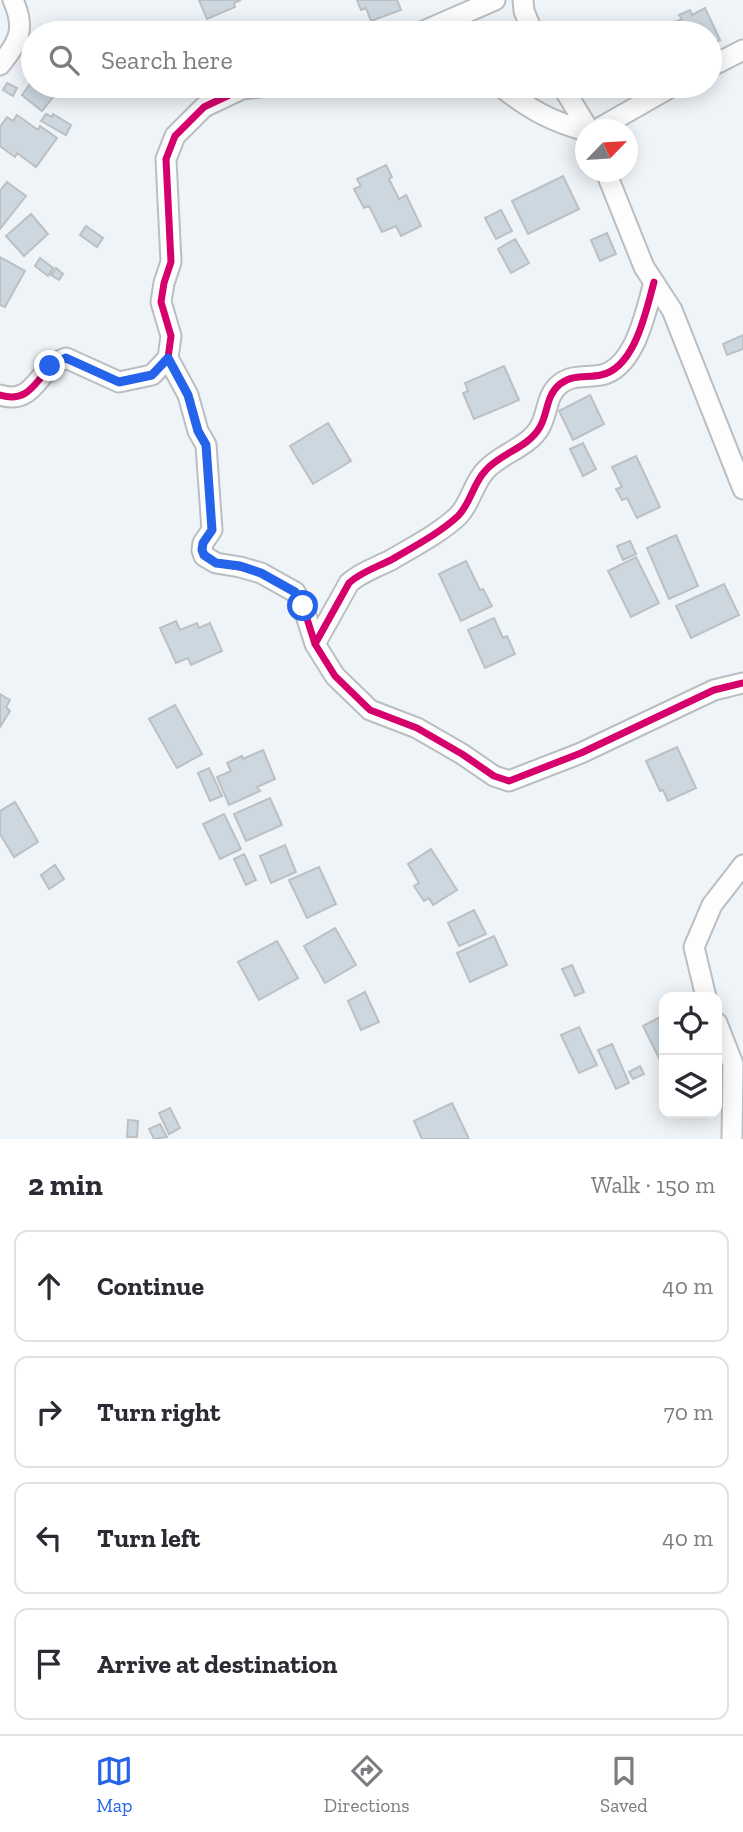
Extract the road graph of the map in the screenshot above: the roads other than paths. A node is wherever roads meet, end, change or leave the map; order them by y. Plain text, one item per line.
1 (12, 0) edge
2 (495, 0) edge
3 (523, 0) edge
4 (447, 21) edge
5 (528, 21) edge
6 (21, 27) edge
7 (21, 32) edge
8 (743, 51) edge
9 (722, 61) edge
10 (0, 65) edge
11 (223, 98) edge
12 (515, 98) edge
13 (569, 98) edge
14 (652, 98) edge
15 (581, 119) edge
16 (615, 119) edge
17 (575, 127) edge
18 (610, 182) edge
19 (654, 282) junction
20 (168, 358) junction
21 (0, 394) edge
22 (743, 488) edge
23 (314, 645) junction
24 (743, 683) edge
25 (743, 865) edge
26 (705, 992) edge
27 (722, 1036) edge
28 (732, 1139) edge

1 - 6 street
2 - 4 street
3 - 5 street
7 - 10 street
8 - 9 street
11 - 20 street
12 - 17 street
13 - 15 street
14 - 16 street
18 - 19 street
19 - 22 street
19 - 23 street
20 - 21 street
20 - 23 street
23 - 24 street
25 - 26 street
27 - 28 street

